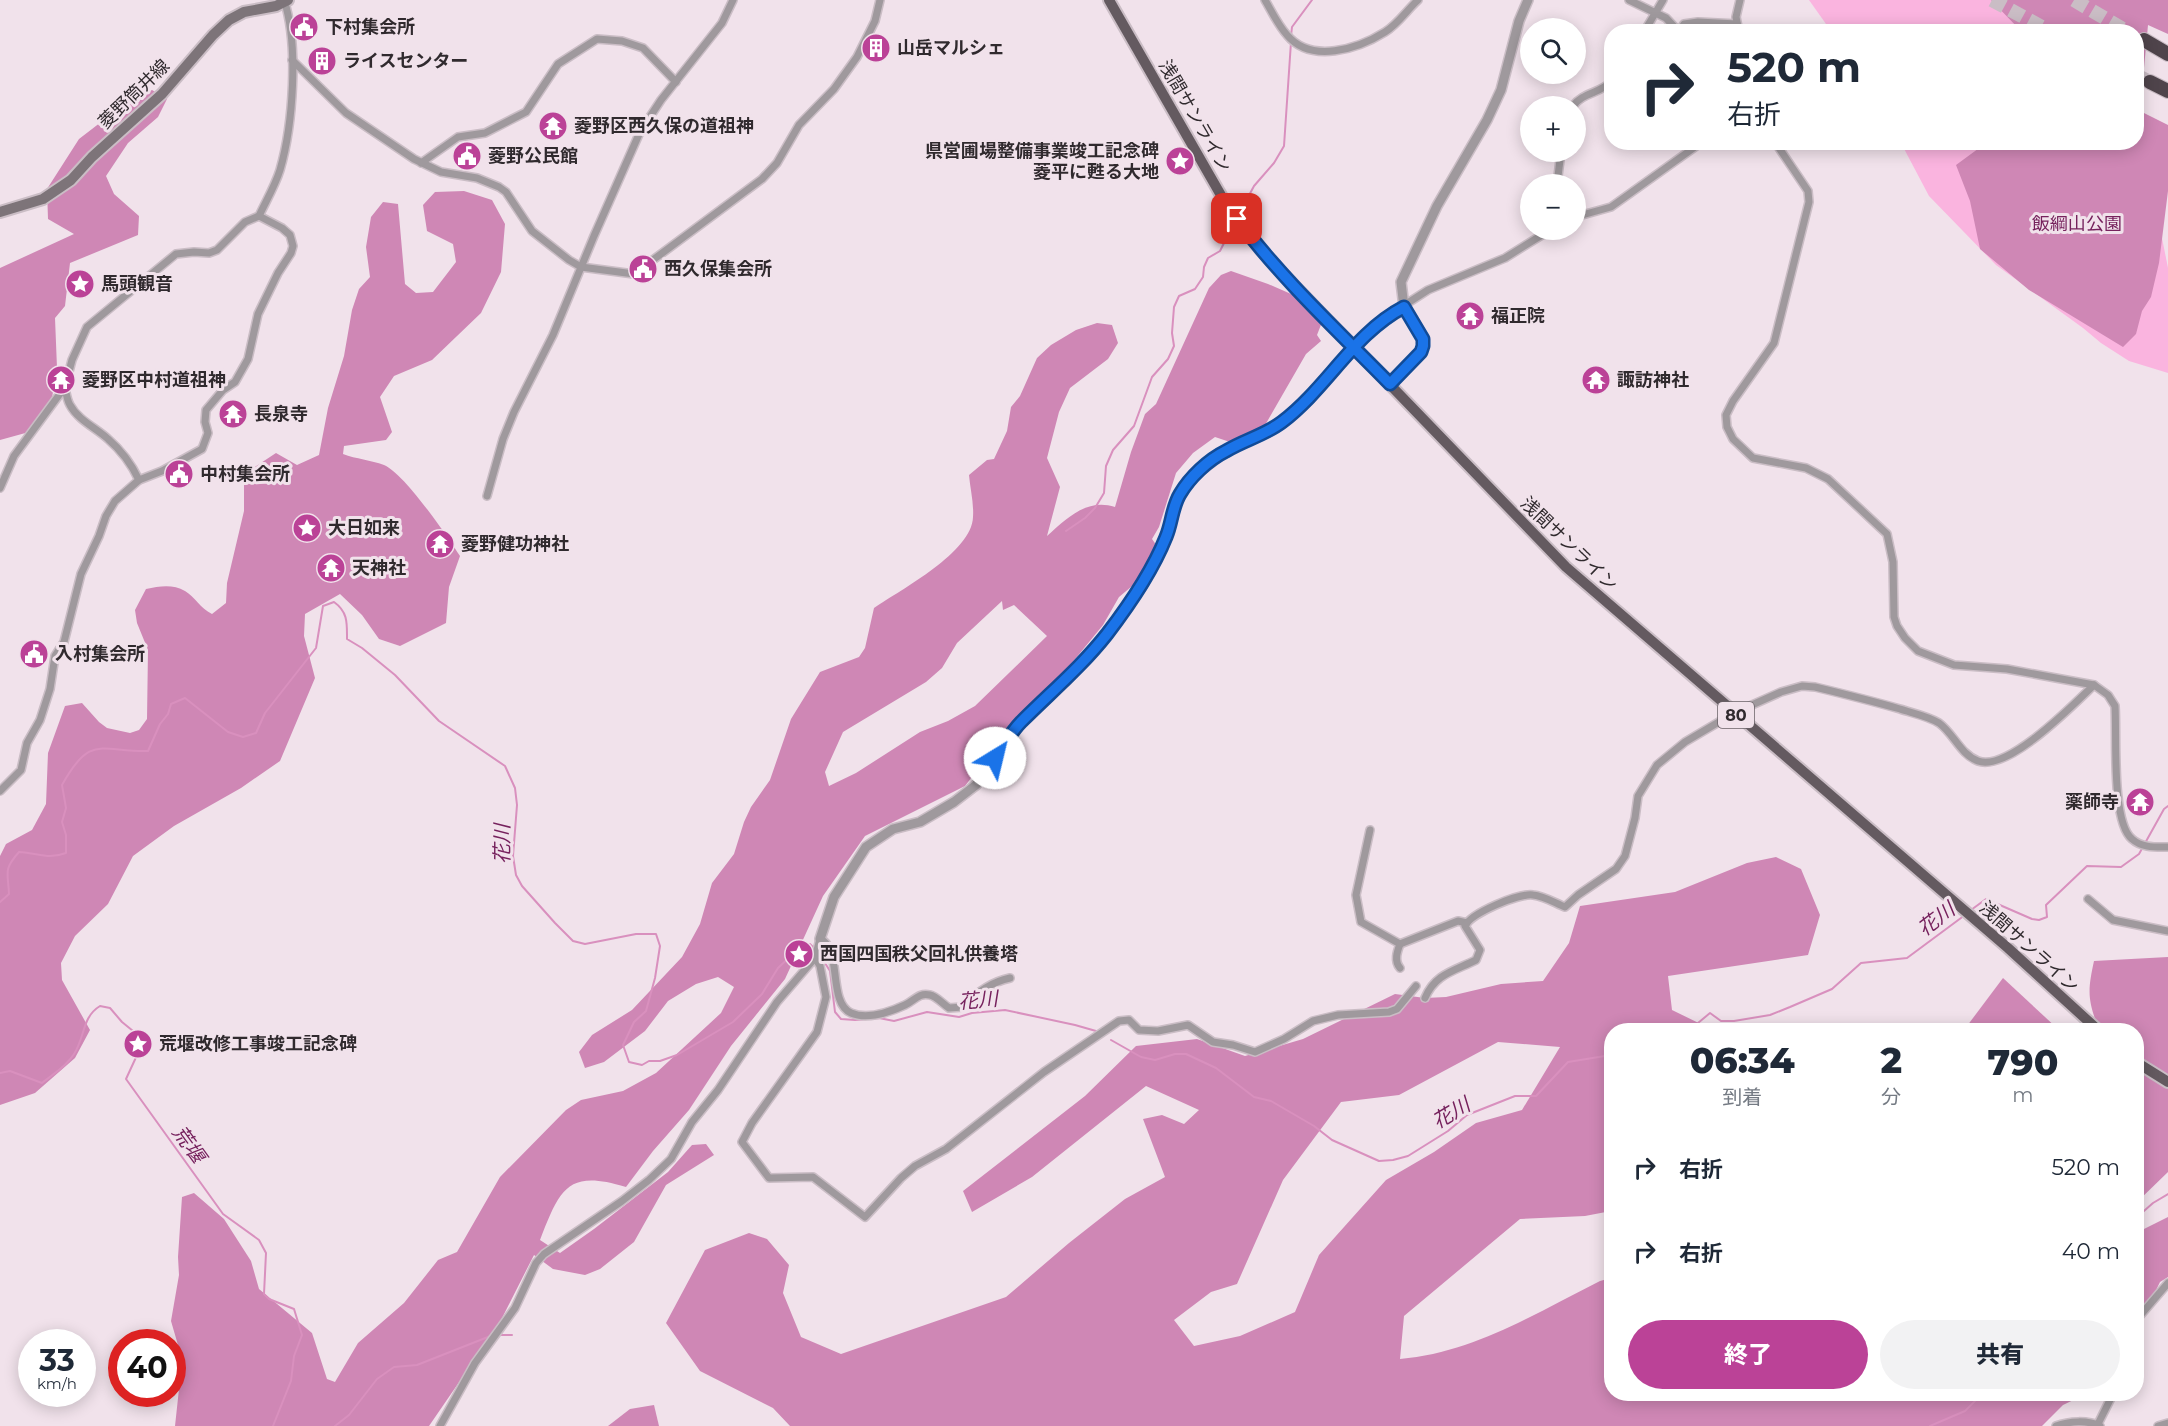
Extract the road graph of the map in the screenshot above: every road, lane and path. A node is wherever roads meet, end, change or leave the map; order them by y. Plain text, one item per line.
1 (733, 0) edge
2 (880, 0) edge
3 (1109, 0) edge
4 (1265, 0) edge
5 (1418, 0) edge
6 (1528, 0) edge
7 (1629, 0) edge
8 (1663, 0) edge
9 (1740, 0) edge
10 (286, 1) edge
11 (1654, 13) junction
12 (1648, 24) edge
13 (1672, 24) edge
14 (1684, 24) edge
15 (1711, 24) edge
16 (1737, 24) edge
17 (2144, 40) dead end
18 (2168, 54) edge
19 (292, 60) junction
20 (676, 82) junction
21 (2150, 82) tunnel mouth
22 (1604, 88) edge
23 (2168, 92) edge
24 (1586, 96) edge
25 (1685, 150) edge
26 (1780, 150) edge
27 (421, 163) junction
28 (0, 212) edge
29 (1586, 214) edge
30 (259, 216) junction
31 (1534, 240) edge
32 (581, 267) junction
33 (1404, 307) junction
34 (1347, 355) joint
35 (1390, 384) junction
36 (65, 387) junction
37 (139, 480) junction
38 (0, 488) edge
39 (487, 496) dead end
40 (2094, 685) junction
41 (1734, 713) junction
42 (0, 791) edge
43 (1370, 830) dead end
44 (2168, 847) edge
45 (2088, 899) dead end
46 (1467, 922) junction
47 (2168, 930) edge
48 (820, 939) junction
49 (1400, 944) junction
50 (815, 958) junction
51 (1400, 968) dead end
52 (1010, 978) dead end
53 (1416, 986) dead end
54 (1425, 999) dead end
55 (2090, 1023) edge
56 (2144, 1067) edge
57 (2168, 1082) edge
58 (2168, 1283) edge
59 (2144, 1311) edge
60 (2110, 1401) edge
61 (2168, 1423) edge
62 (2099, 1425) edge
63 (440, 1426) edge
64 (2056, 1426) edge
65 (2158, 1426) edge

1 - 20 street
2 - 32 street
3 - 35 main road, 浅間サンライン / 80
4 - 5 street
6 - 33 street
7 - 11 street
8 - 11 street
9 - 16 street
10 - 19 street
10 - 28 main road, 菱野筒井線
11 - 12 street
11 - 13 street
14 - 15 street
17 - 18 highway
19 - 27 street
19 - 30 street
20 - 27 street
20 - 32 street
21 - 23 highway
22 - 24 street
25 - 29 street
26 - 40 street
27 - 32 street
30 - 36 street
30 - 37 street
31 - 33 street
32 - 39 street
33 - 34 street, bridge
33 - 35 street
34 - 48 street
35 - 41 main road, 浅間サンライン / 80
36 - 37 street
36 - 38 street
37 - 42 street
40 - 41 street
40 - 44 street
41 - 46 street
41 - 55 main road, 浅間サンライン / 80
43 - 49 street
45 - 47 street
46 - 49 street
46 - 54 street
48 - 50 street
48 - 52 street
49 - 51 street
50 - 53 street
50 - 63 street
56 - 57 main road
58 - 59 street
60 - 62 street
61 - 65 street
62 - 64 street

